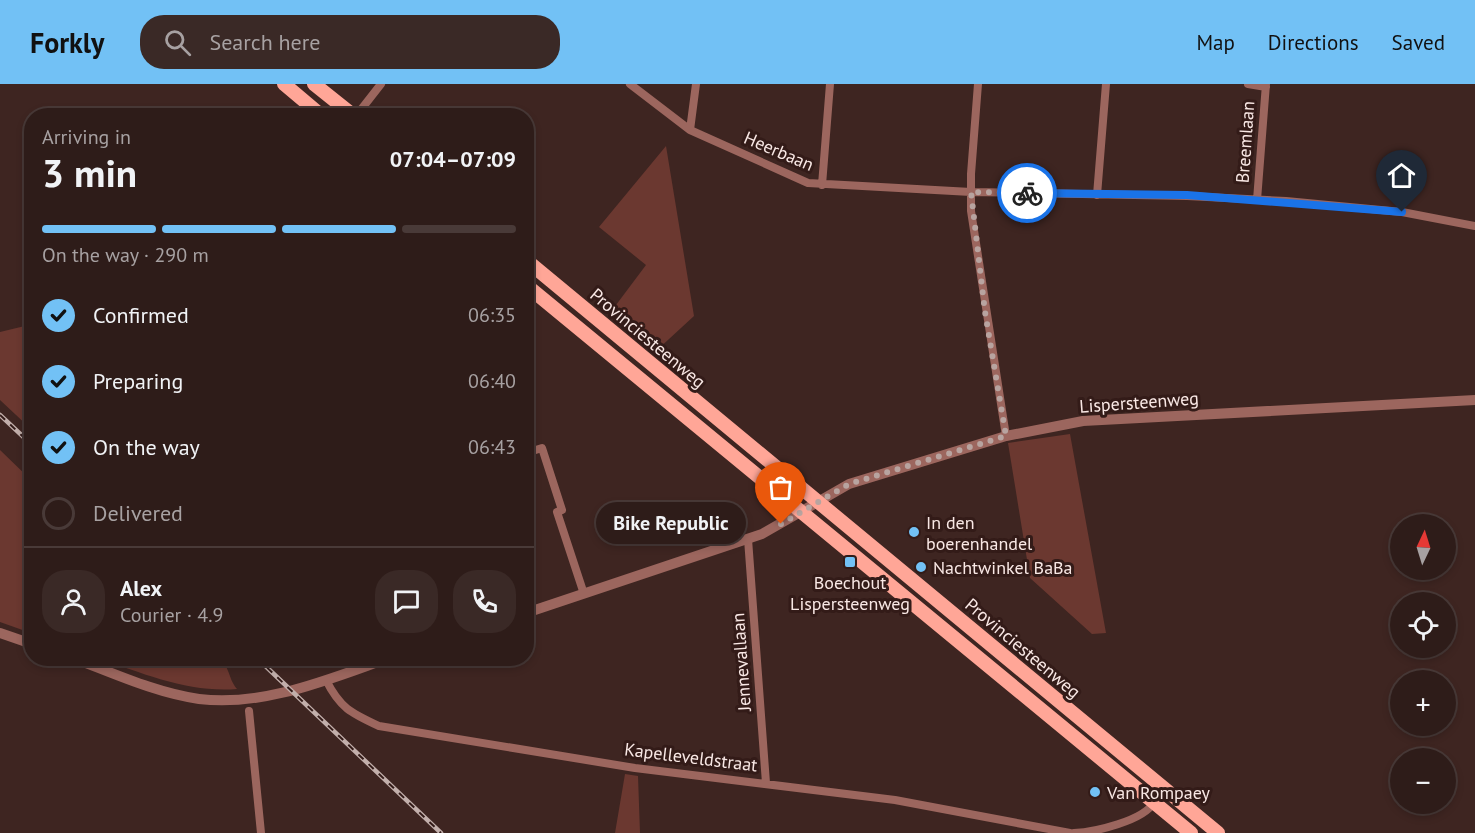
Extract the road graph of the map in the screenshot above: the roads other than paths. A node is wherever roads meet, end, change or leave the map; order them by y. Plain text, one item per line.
1 (284, 84) edge
2 (314, 84) edge
3 (381, 84) edge
4 (630, 84) edge
5 (696, 84) edge
6 (830, 84) edge
7 (978, 84) edge
8 (1106, 84) edge
9 (1248, 84) edge
10 (1266, 86) edge
11 (312, 108) edge
12 (345, 108) edge
13 (362, 108) edge
14 (690, 130) junction
15 (822, 185) junction
16 (971, 192) junction
17 (1097, 195) junction
18 (1257, 200) junction
19 (1475, 226) edge
20 (534, 268) edge
21 (534, 292) edge
22 (1475, 400) edge
23 (1006, 436) junction
24 (534, 450) edge
25 (818, 501) junction
26 (801, 511) junction
27 (748, 539) junction
28 (584, 594) junction
29 (534, 610) edge
30 (0, 633) edge
31 (24, 641) edge
32 (96, 666) edge
33 (366, 666) edge
34 (326, 680) junction
35 (249, 711) dead end
36 (766, 783) junction
37 (1154, 802) junction
38 (1191, 810) junction
39 (1170, 816) junction
40 (261, 833) edge
41 (1072, 833) edge
42 (1087, 833) edge
43 (1191, 833) edge
44 (1218, 833) edge

1 - 11 main road
2 - 12 main road
3 - 13 street
4 - 14 street, Heerbaan
5 - 14 street
6 - 15 street
7 - 16 street
8 - 17 street
9 - 10 street, Breemlaan
10 - 18 street, Breemlaan
14 - 15 street, Heerbaan
15 - 16 street, Heerbaan
16 - 17 street, Heerbaan
16 - 23 street
17 - 18 street, Heerbaan
18 - 19 street, Heerbaan
20 - 25 main road, Provinciesteenweg
21 - 26 main road, Provinciesteenweg
22 - 23 street, Lispersteenweg
23 - 25 street, Lispersteenweg
24 - 28 street
25 - 26 street, Lispersteenweg
25 - 38 main road, Provinciesteenweg
26 - 27 street, Lispersteenweg
26 - 37 main road, Provinciesteenweg
27 - 28 street, Lispersteenweg
27 - 36 street, Jennevallaan
28 - 29 street, Lispersteenweg
30 - 31 street
32 - 34 street
33 - 34 street
34 - 36 street, Kapelleveldstraat
35 - 40 street
36 - 41 street, Kapelleveldstraat
37 - 39 main road, Provinciesteenweg
37 - 42 street, Kapelleveldstraat
38 - 39 main road
38 - 44 main road, Provinciesteenweg
39 - 43 main road, Provinciesteenweg
41 - 42 street, Kapelleveldstraat

